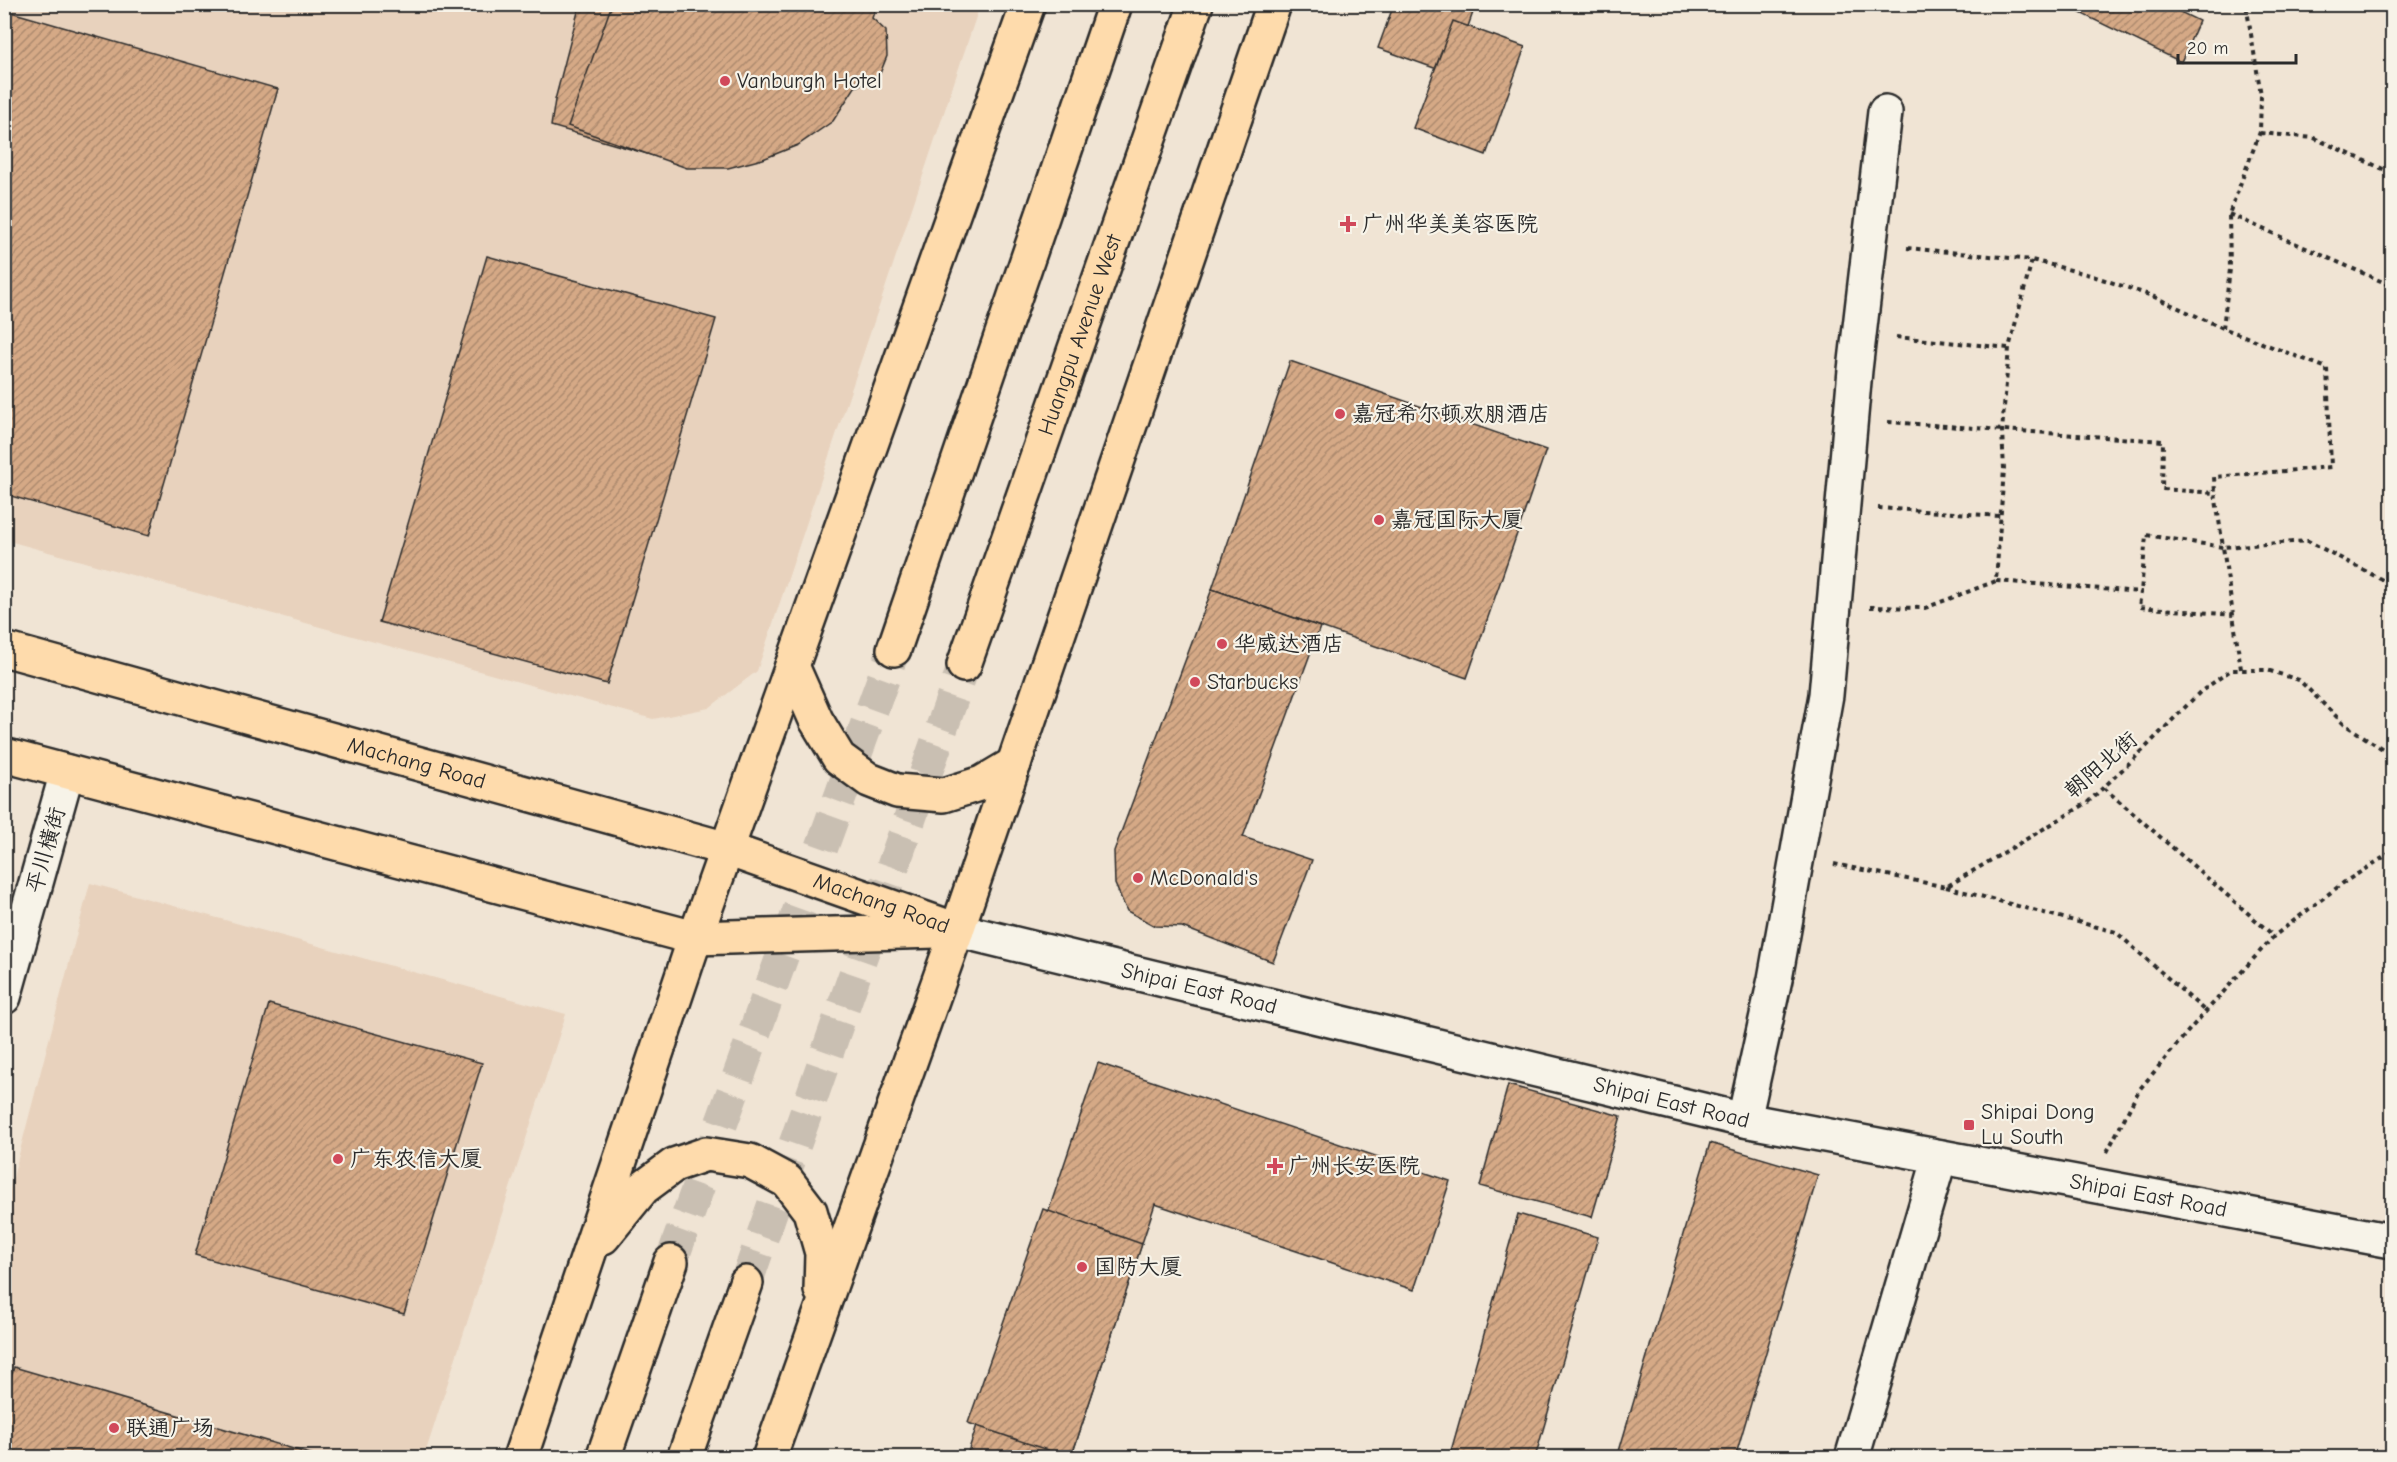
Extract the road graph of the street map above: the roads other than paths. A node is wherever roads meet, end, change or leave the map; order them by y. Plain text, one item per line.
1 (1028, 4) edge
2 (1115, 4) edge
3 (1196, 4) edge
4 (1274, 4) edge
5 (1885, 112) dead end
6 (4, 649) edge
7 (894, 649) tunnel mouth
8 (964, 665) tunnel mouth
9 (792, 666) junction
10 (4, 755) edge
11 (1014, 764) junction
12 (68, 772) junction
13 (727, 849) junction
14 (957, 930) junction
15 (695, 938) junction
16 (4, 997) edge
17 (1744, 1120) junction
18 (1940, 1157) junction
19 (2392, 1241) edge
20 (590, 1253) junction
21 (671, 1262) tunnel mouth
22 (746, 1283) tunnel mouth
23 (821, 1313) junction
24 (520, 1458) edge
25 (603, 1458) edge
26 (684, 1458) edge
27 (769, 1458) edge
28 (1852, 1458) edge

1 - 9 main road
2 - 7 main road
3 - 8 main road, Huangpu Avenue West
4 - 11 main road
5 - 17 street
6 - 13 main road, Machang Road
9 - 11 main road
9 - 13 main road
10 - 12 main road, Machang Road
11 - 14 main road
12 - 15 main road, Machang Road
12 - 16 street, 平川横街
13 - 14 main road, Machang Road
13 - 15 main road
14 - 15 main road, Machang Road
14 - 17 street, Shipai East Road
14 - 23 main road
15 - 20 main road
17 - 18 street, Shipai East Road
18 - 19 street, Shipai East Road
18 - 28 street
20 - 23 main road
20 - 24 main road
21 - 25 main road
22 - 26 main road
23 - 27 main road

